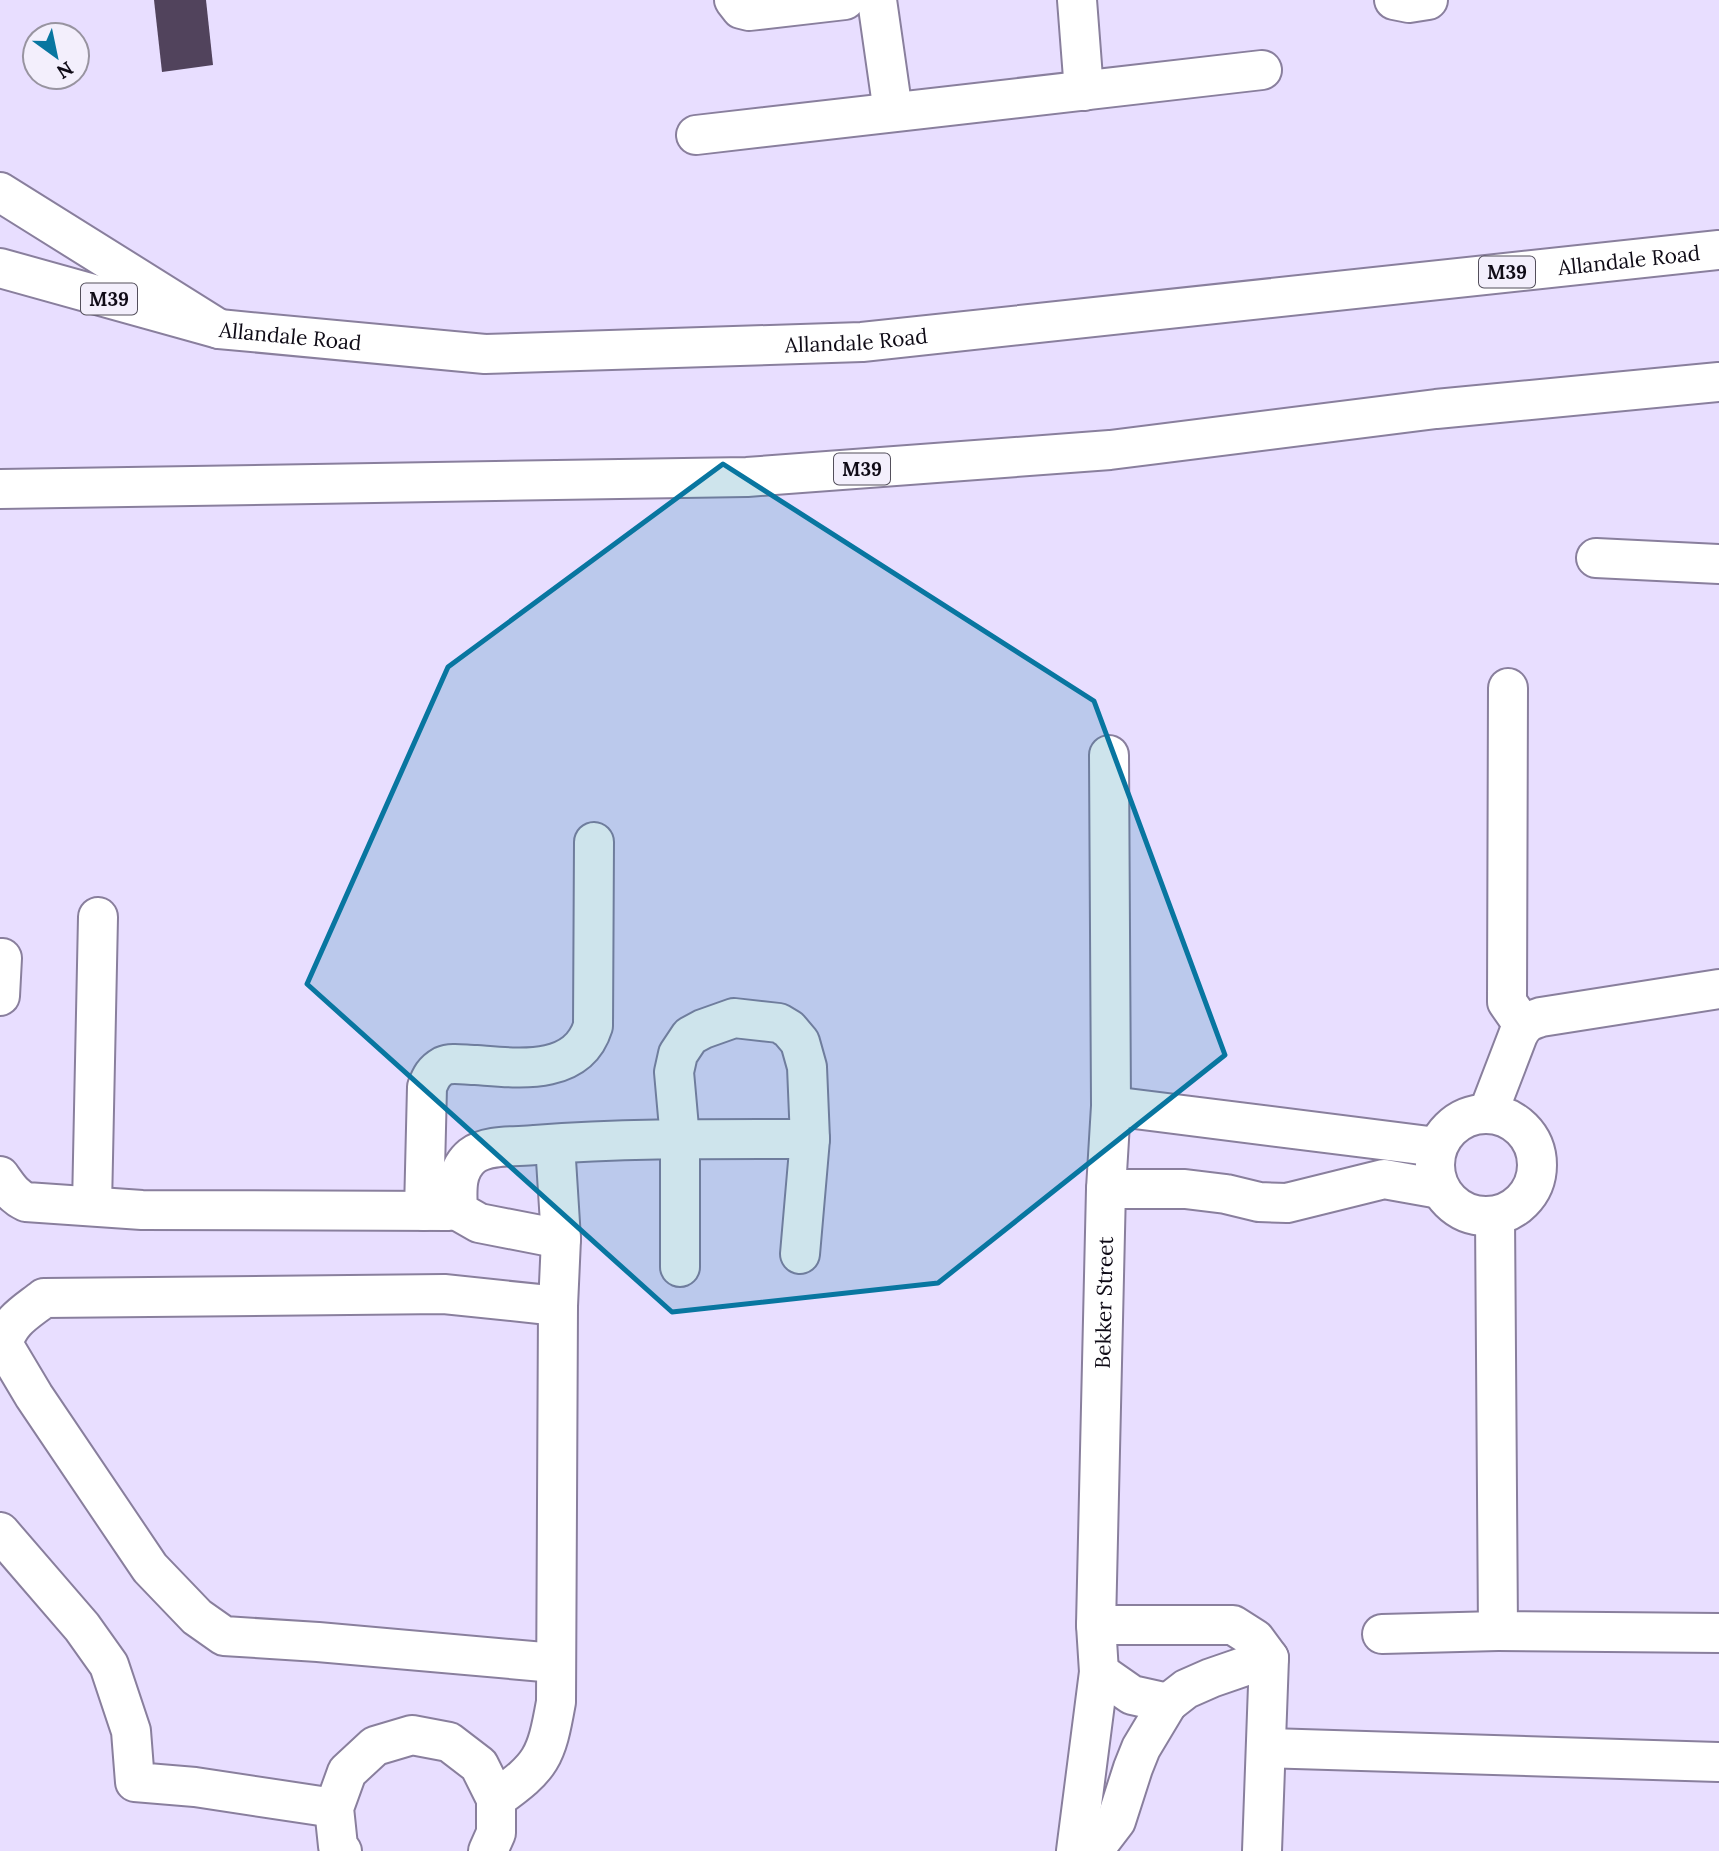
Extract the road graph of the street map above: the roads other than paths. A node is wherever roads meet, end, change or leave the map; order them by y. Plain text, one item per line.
1 (734, 0) edge
2 (845, 0) edge
3 (877, 0) edge
4 (1077, 0) edge
5 (1394, 0) edge
6 (1429, 0) edge
7 (1262, 70) dead end
8 (1084, 91) junction
9 (893, 112) junction
10 (696, 135) dead end
11 (0, 192) edge
12 (1719, 250) edge
13 (0, 268) edge
14 (219, 329) junction
15 (1719, 382) edge
16 (0, 489) edge
17 (1596, 558) dead end
18 (1719, 564) edge
19 (1508, 688) dead end
20 (1109, 755) dead end
21 (594, 842) dead end
22 (98, 917) dead end
23 (2, 958) dead end
24 (1719, 989) edge
25 (0, 996) edge
26 (1523, 1025) junction
27 (1111, 1106) junction
28 (1488, 1113) junction
29 (680, 1139) junction
30 (810, 1139) junction
31 (555, 1144) junction
32 (1437, 1147) junction
33 (0, 1176) edge
34 (1106, 1189) junction
35 (1440, 1189) junction
36 (92, 1206) junction
37 (441, 1211) junction
38 (1495, 1216) junction
39 (561, 1239) junction
40 (800, 1254) dead end
41 (680, 1267) dead end
42 (558, 1306) junction
43 (0, 1532) edge
44 (1096, 1625) junction
45 (1498, 1631) junction
46 (1719, 1633) edge
47 (1382, 1634) dead end
48 (1269, 1658) junction
49 (555, 1663) junction
50 (1099, 1672) junction
51 (1168, 1703) junction
52 (1266, 1748) junction
53 (1717, 1762) edge
54 (334, 1808) junction
55 (499, 1834) edge
56 (339, 1849) edge
57 (1076, 1851) edge
58 (1093, 1851) edge
59 (1262, 1851) edge

1 - 2 main road
3 - 9 main road
4 - 8 main road
5 - 6 main road
7 - 8 main road
8 - 9 main road
9 - 10 main road
11 - 14 main road
12 - 14 main road, Allandale Road / M39
13 - 14 main road, Allandale Road / M39
15 - 16 main road, M39
17 - 18 main road
19 - 26 main road
20 - 27 main road, Bekker Street
21 - 37 main road
22 - 36 main road
23 - 25 main road
24 - 26 main road
26 - 28 main road
27 - 32 main road
27 - 34 main road, Bekker Street
28 - 32 main road
28 - 38 main road
29 - 30 main road
29 - 30 main road
29 - 31 main road
29 - 41 main road
30 - 40 main road
31 - 37 main road
31 - 39 main road
32 - 35 main road
33 - 36 main road
34 - 35 main road
34 - 44 main road, Bekker Street
35 - 38 main road
36 - 37 main road
37 - 39 main road
38 - 45 main road
39 - 42 main road
42 - 49 main road
42 - 49 main road
43 - 54 main road
44 - 48 main road
44 - 50 main road, Bekker Street
45 - 46 main road
45 - 47 main road
48 - 51 main road
48 - 52 main road
49 - 55 main road
50 - 51 main road
50 - 57 main road, Bekker Street
51 - 58 main road
52 - 53 main road
52 - 59 main road
54 - 55 main road
54 - 56 main road

